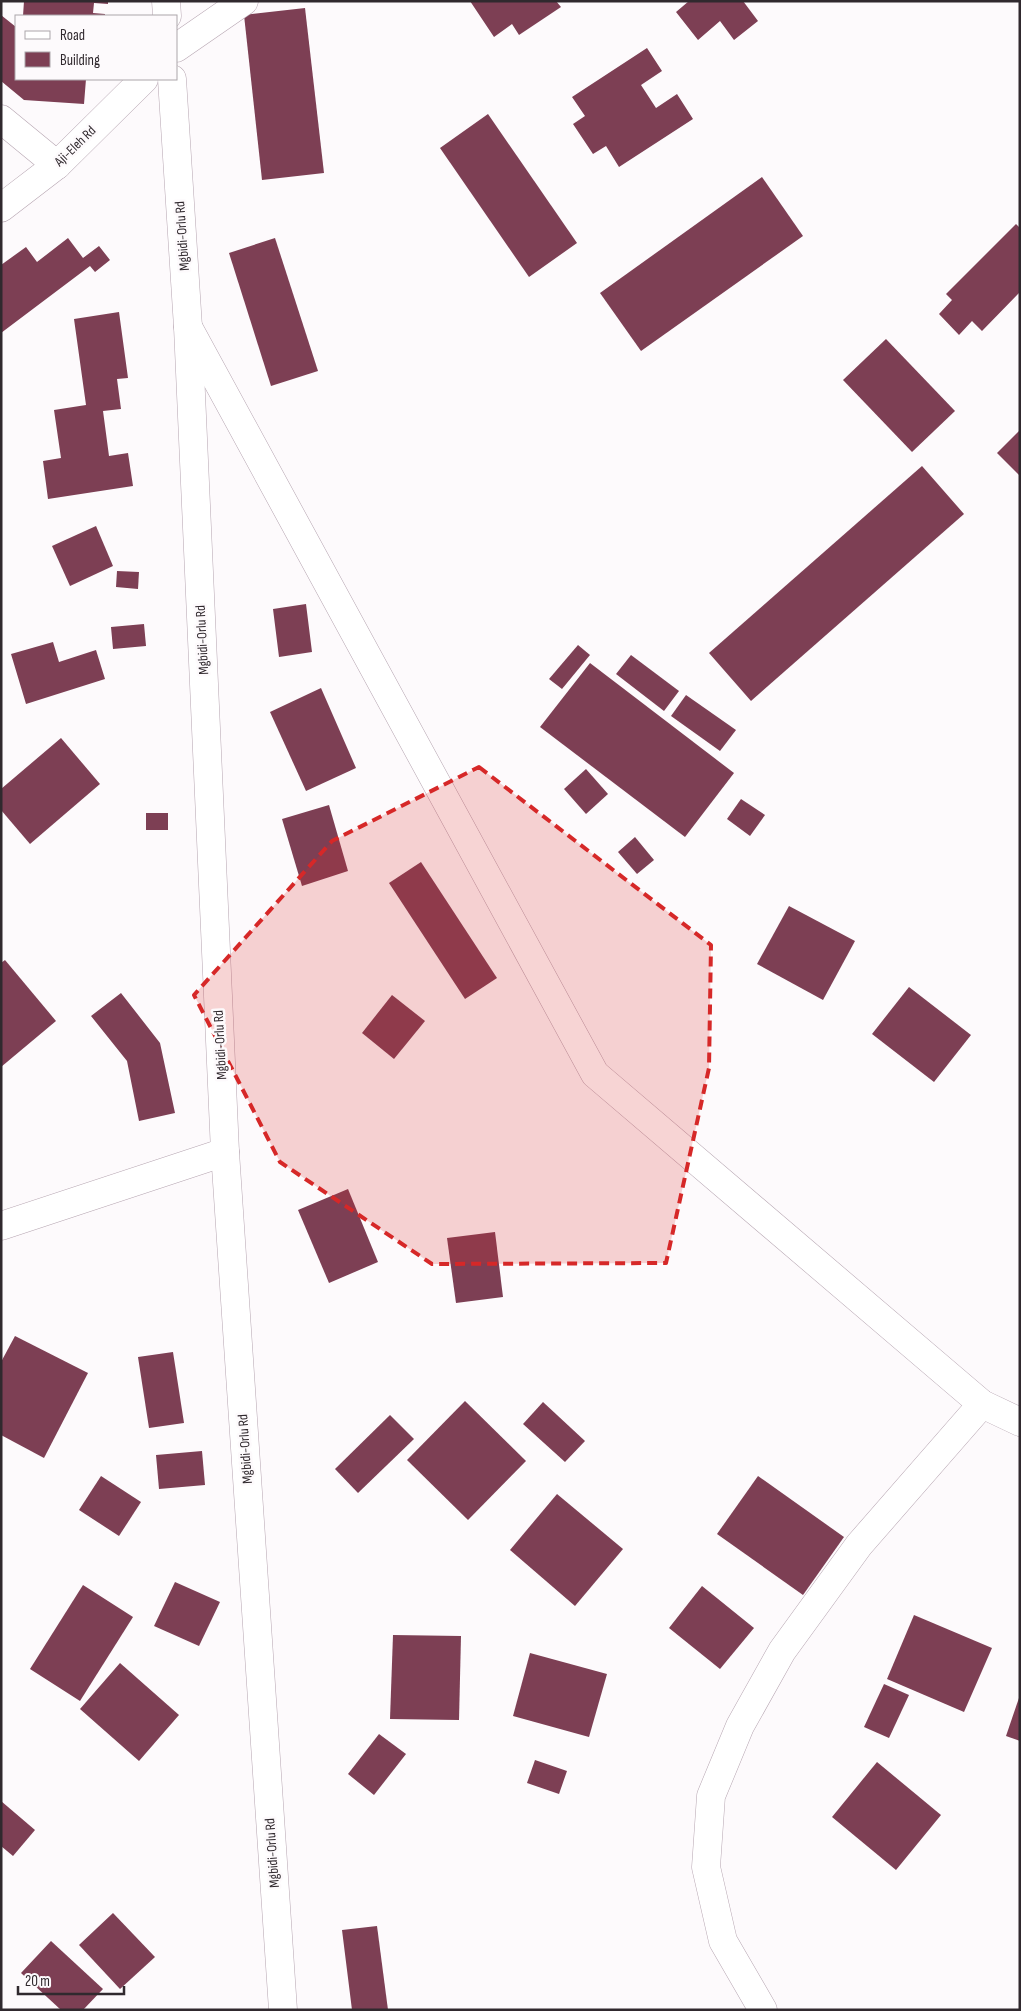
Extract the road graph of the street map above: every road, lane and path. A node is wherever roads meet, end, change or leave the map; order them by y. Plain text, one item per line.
1 (166, 1) edge
2 (244, 1) edge
3 (167, 15) edge
4 (178, 47) edge
5 (143, 80) edge
6 (172, 80) edge
7 (1, 119) edge
8 (58, 165) junction
9 (1, 208) edge
10 (188, 327) junction
11 (225, 1152) junction
12 (1, 1226) edge
13 (982, 1404) junction
14 (1020, 1422) edge
15 (282, 2010) edge
16 (763, 2010) edge

1 - 3 street
2 - 4 street
5 - 8 street, Aji-Eleh Rd
6 - 10 street, Mgbidi-Orlu Rd
7 - 8 street
8 - 9 street, Aji-Eleh Rd
10 - 11 street, Mgbidi-Orlu Rd
10 - 13 street
11 - 12 street
11 - 15 street, Mgbidi-Orlu Rd
13 - 14 street
13 - 16 street

